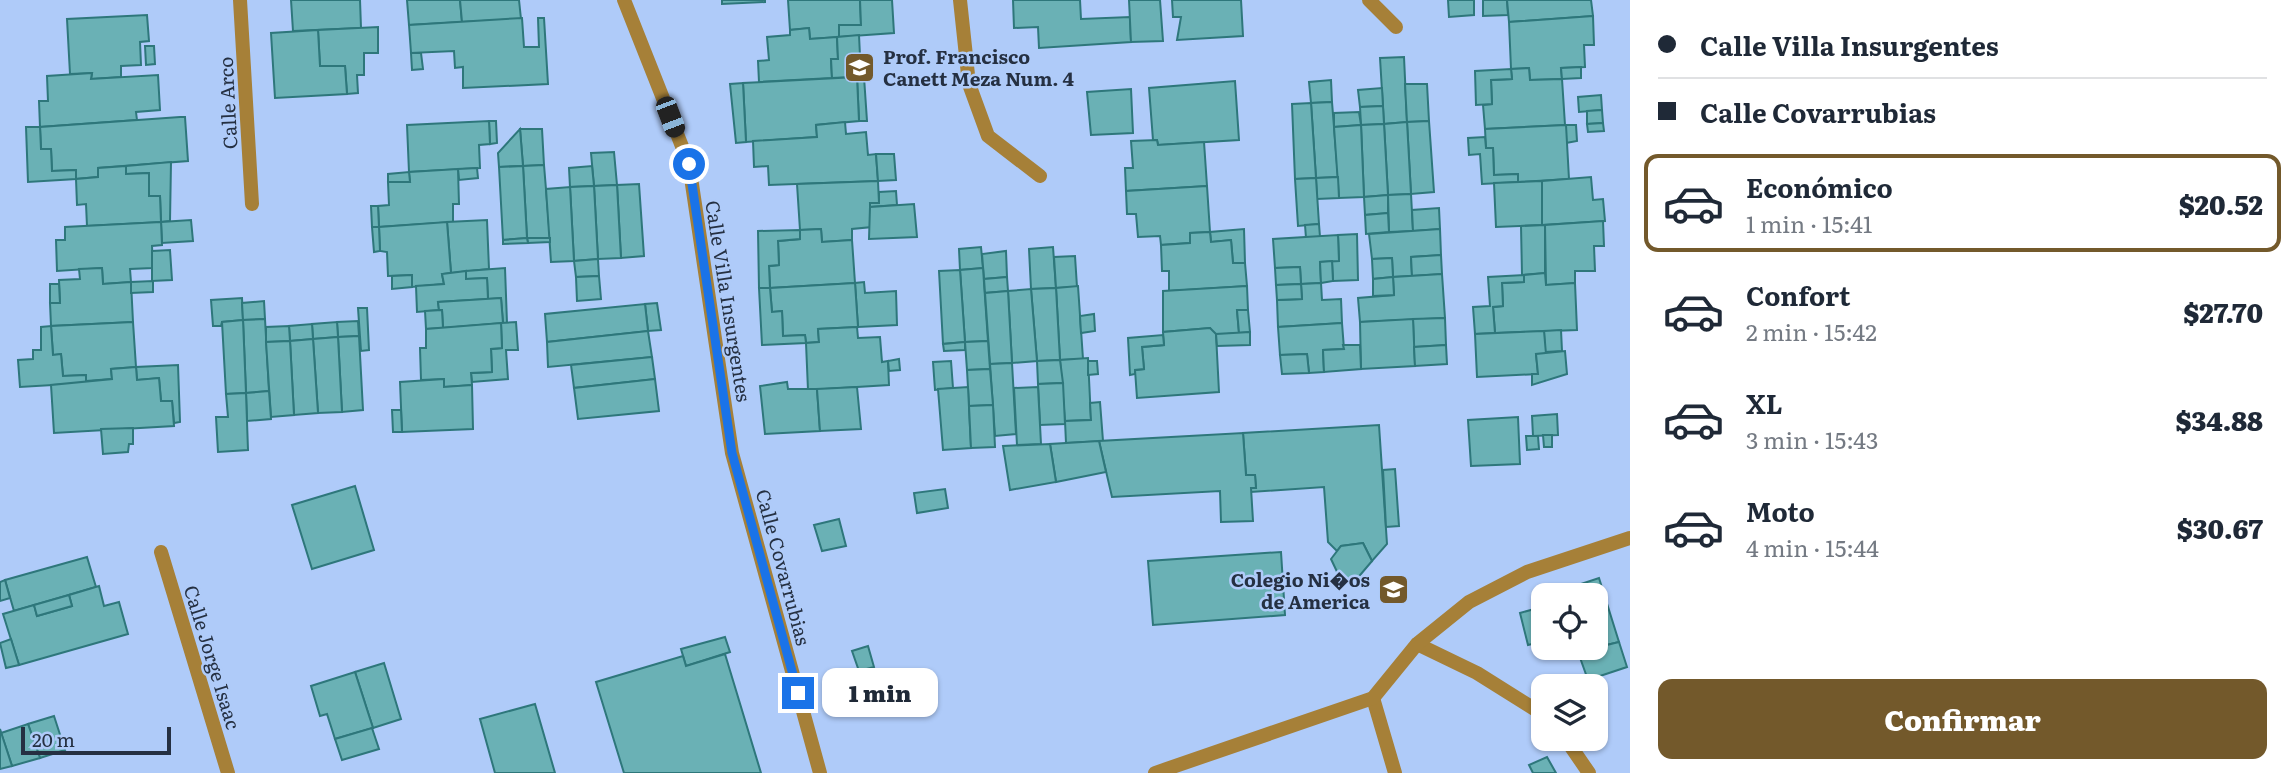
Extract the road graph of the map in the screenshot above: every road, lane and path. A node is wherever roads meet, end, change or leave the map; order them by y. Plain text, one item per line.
1 (240, 0) edge
2 (624, 0) edge
3 (960, 0) edge
4 (1369, 0) edge
5 (1396, 26) dead end
6 (1040, 176) dead end
7 (252, 204) dead end
8 (732, 453) joint
9 (1630, 538) edge
10 (161, 552) dead end
11 (1417, 644) junction
12 (1373, 698) junction
13 (1531, 707) edge
14 (1574, 751) edge
15 (228, 773) edge
16 (820, 773) edge
17 (1155, 773) edge
18 (1395, 773) edge
19 (1589, 773) edge

1 - 7 street, Calle Arco
2 - 8 street, Calle Villa Insurgentes
3 - 6 street
4 - 5 street
8 - 16 street, Calle Covarrubias
9 - 11 street
10 - 15 street, Calle Jorge Isaac
11 - 12 street
11 - 13 street
12 - 17 street
12 - 18 street
14 - 19 street

